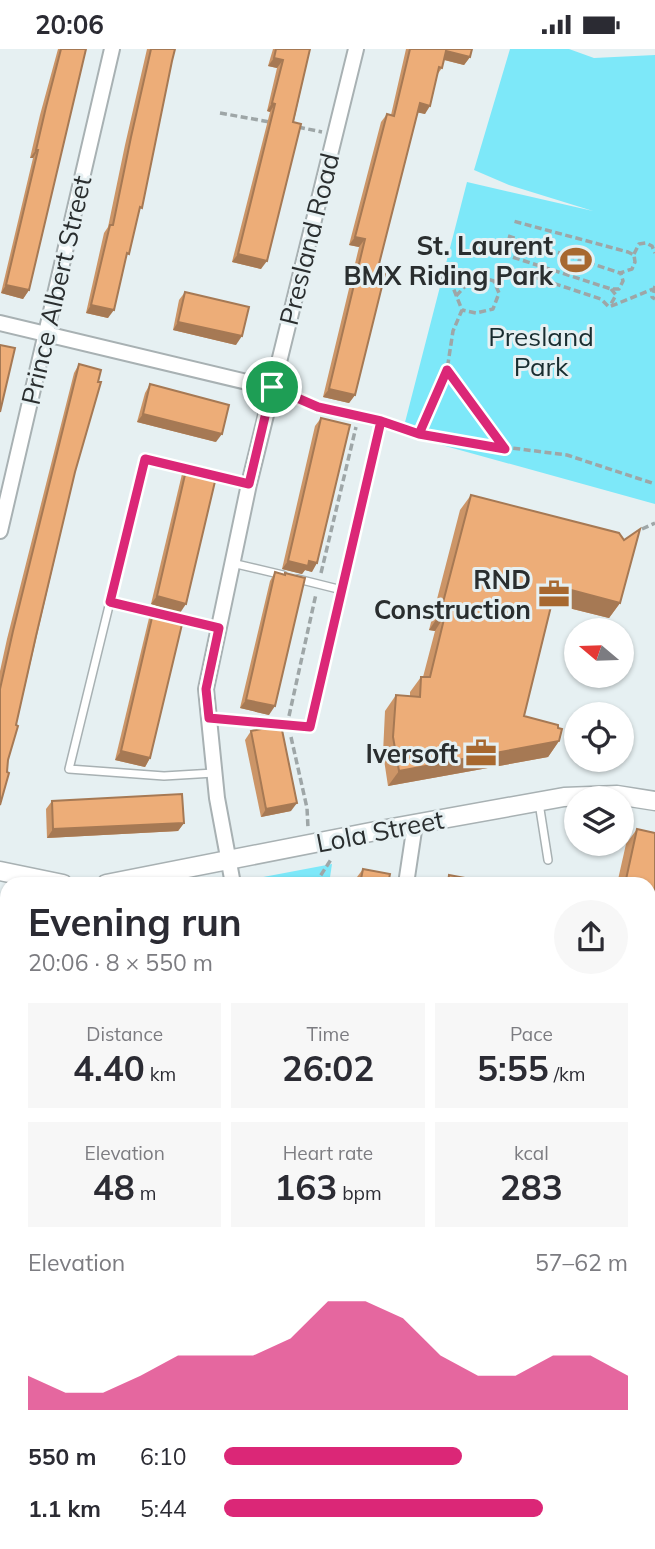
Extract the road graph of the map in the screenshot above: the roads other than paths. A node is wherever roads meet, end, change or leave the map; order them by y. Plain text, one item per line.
1 (112, 49) edge
2 (356, 49) edge
3 (0, 323) edge
4 (46, 334) junction
5 (272, 387) junction
6 (249, 484) junction
7 (0, 531) edge
8 (232, 563) junction
9 (342, 590) junction
10 (110, 602) junction
11 (219, 628) junction
12 (209, 718) junction
13 (214, 773) junction
14 (564, 797) edge
15 (634, 798) edge
16 (655, 801) edge
17 (539, 803) junction
18 (415, 824) junction
19 (548, 860) dead end
20 (229, 861) junction
21 (0, 871) edge
22 (29, 877) edge
23 (143, 877) edge
24 (232, 877) edge
25 (407, 877) edge

1 - 4 street, Prince Albert Street
2 - 5 street, Presland Road
3 - 4 street
4 - 5 street
4 - 7 street, Prince Albert Street
5 - 6 street, Presland Road
5 - 9 lane
6 - 8 street, Presland Road
6 - 10 lane
8 - 9 lane
8 - 11 street, Presland Road
9 - 12 lane
10 - 11 lane
10 - 13 lane
11 - 12 street, Presland Road
12 - 13 street, Presland Road
13 - 20 street, Presland Road
14 - 17 street, Lola Street
15 - 16 street, Lola Street
17 - 18 street, Lola Street
17 - 19 lane
18 - 20 street, Lola Street
18 - 25 street
20 - 23 street, Lola Street
20 - 24 street, Presland Road
21 - 22 street

